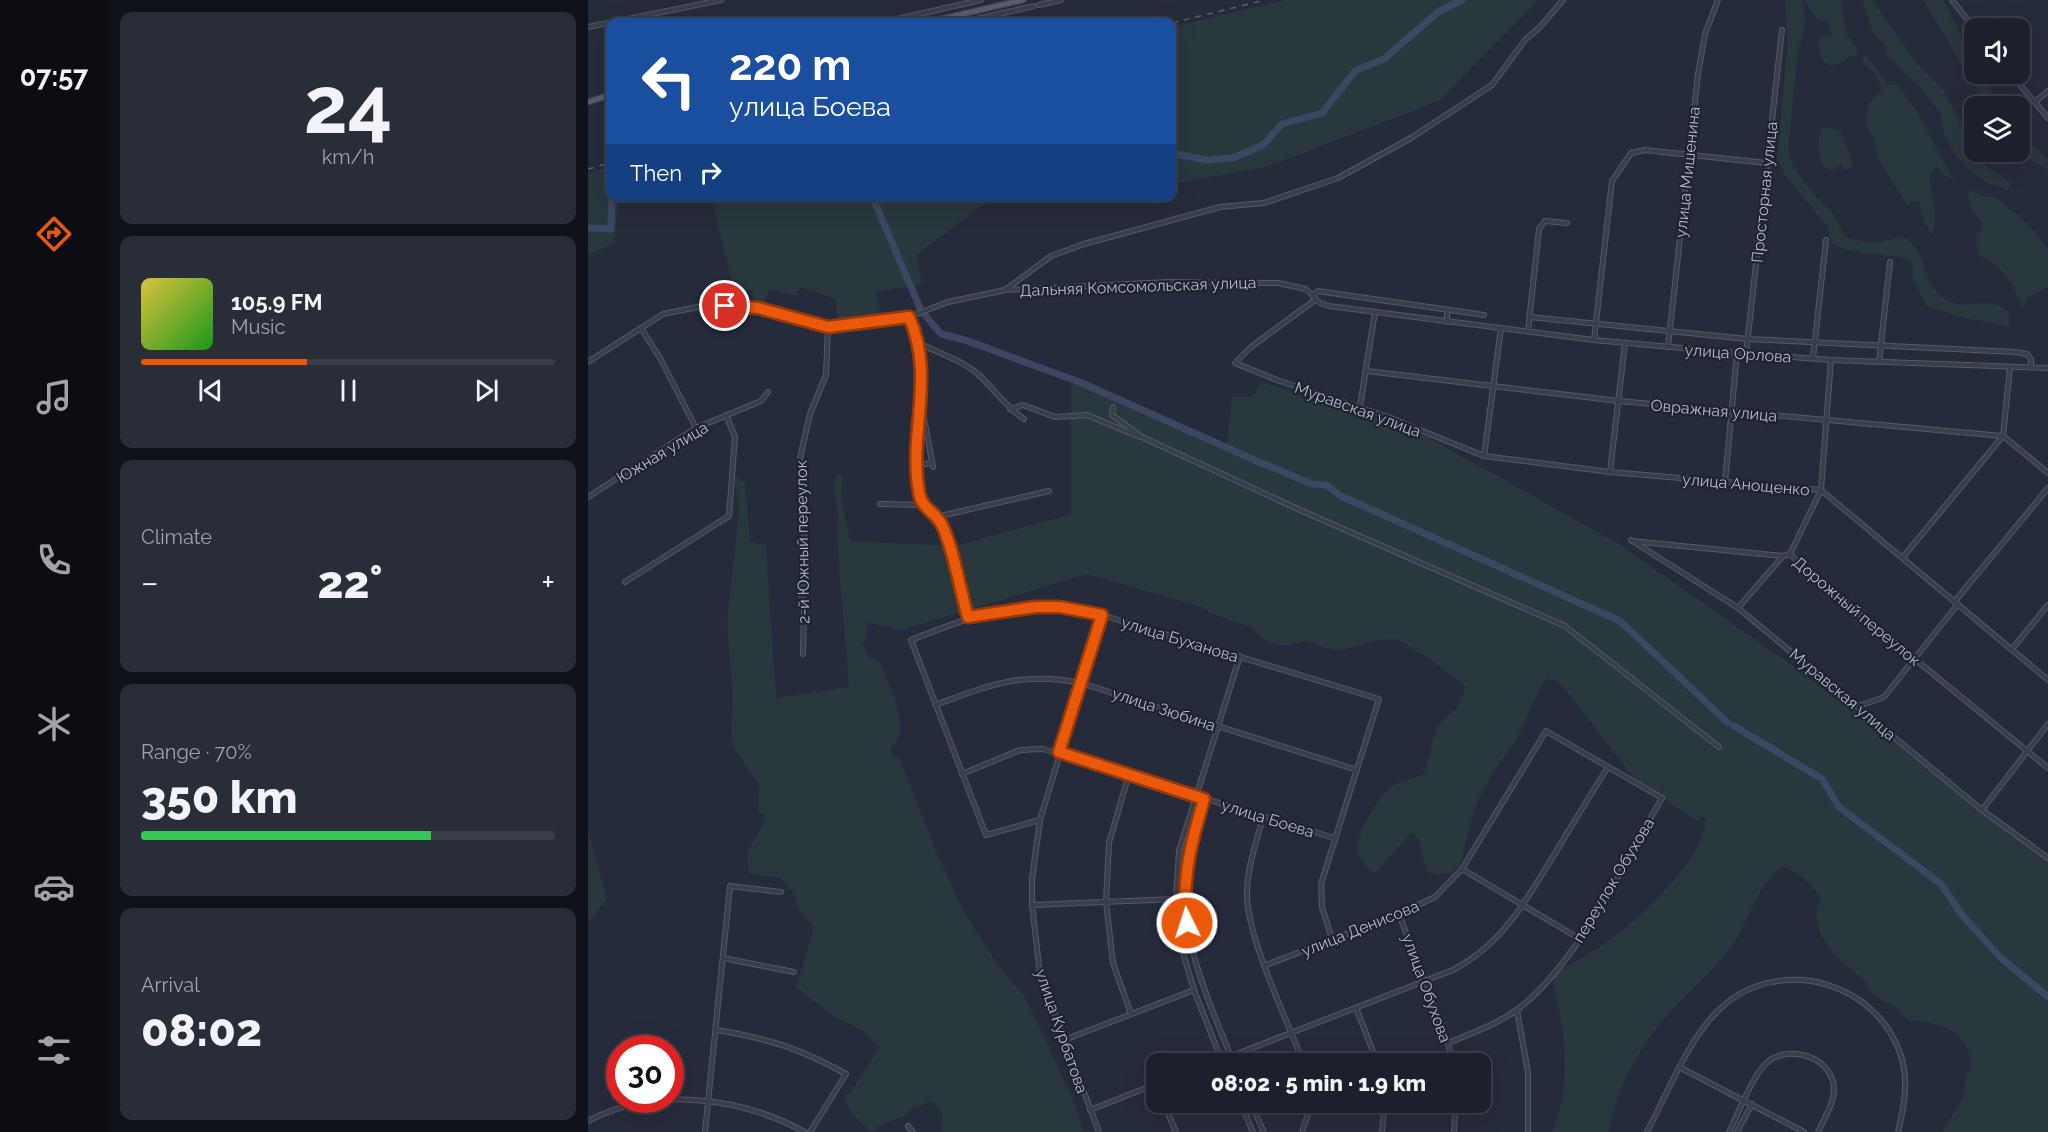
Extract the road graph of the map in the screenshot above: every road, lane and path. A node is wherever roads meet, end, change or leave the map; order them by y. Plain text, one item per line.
1 (721, 0) edge
2 (981, 0) edge
3 (1023, 0) edge
4 (1061, 0) edge
5 (1563, 0) edge
6 (1718, 0) edge
7 (1952, 0) edge
8 (632, 18) edge
9 (902, 18) edge
10 (945, 18) edge
11 (981, 18) edge
12 (1966, 18) edge
13 (606, 23) edge
14 (588, 27) edge
15 (1782, 30) dead end
16 (2020, 84) edge
17 (2048, 91) edge
18 (606, 96) edge
19 (588, 100) edge
20 (2035, 102) junction
21 (2048, 118) edge
22 (1689, 153) junction
23 (1766, 163) junction
24 (1567, 223) dead end
25 (1826, 240) dead end
26 (1890, 262) dead end
27 (1306, 289) joint
28 (1005, 290) junction
29 (1314, 297) junction
30 (1447, 310) junction
31 (1375, 312) junction
32 (1484, 315) dead end
33 (909, 317) junction
34 (1530, 317) junction
35 (1448, 322) junction
36 (1597, 325) junction
37 (828, 327) junction
38 (641, 328) junction
39 (1501, 328) junction
40 (1528, 331) junction
41 (1669, 331) junction
42 (1748, 339) junction
43 (1594, 340) junction
44 (1625, 343) junction
45 (920, 344) junction
46 (1813, 344) junction
47 (1881, 346) junction
48 (1668, 347) junction
49 (1737, 353) junction
50 (1746, 354) junction
51 (1813, 358) junction
52 (1831, 360) junction
53 (588, 362) edge
54 (1880, 362) junction
55 (2010, 367) junction
56 (2031, 367) junction
57 (2048, 368) edge
58 (1367, 371) junction
59 (1493, 386) junction
60 (768, 392) dead end
61 (1619, 402) junction
62 (922, 406) junction
63 (1113, 407) dead end
64 (1360, 407) junction
65 (1010, 409) junction
66 (1732, 411) junction
67 (726, 415) junction
68 (1024, 419) dead end
69 (1827, 420) junction
70 (696, 428) junction
71 (2003, 436) junction
72 (1142, 437) junction
73 (1484, 456) junction
74 (917, 467) junction
75 (1610, 472) junction
76 (2048, 473) edge
77 (1725, 482) junction
78 (2048, 488) edge
79 (1821, 490) junction
80 (1048, 491) dead end
81 (588, 497) edge
82 (880, 504) dead end
83 (922, 505) junction
84 (936, 517) junction
85 (1631, 540) joint
86 (1790, 554) junction
87 (1783, 556) junction
88 (1903, 557) junction
89 (625, 582) dead end
90 (1957, 602) junction
91 (2048, 605) edge
92 (1738, 608) junction
93 (1102, 615) junction
94 (968, 617) junction
95 (2012, 649) junction
96 (803, 654) dead end
97 (1240, 656) junction
98 (1914, 659) junction
99 (2048, 680) edge
100 (1081, 683) junction
101 (935, 705) junction
102 (1858, 706) junction
103 (2048, 724) edge
104 (1218, 726) junction
105 (1719, 747) dead end
106 (1059, 752) junction
107 (2027, 752) junction
108 (1608, 767) junction
109 (2048, 768) edge
110 (1357, 770) junction
111 (962, 774) junction
112 (1129, 774) junction
113 (1196, 796) junction
114 (1204, 799) junction
115 (1982, 810) junction
116 (1263, 818) junction
117 (1040, 820) junction
118 (1334, 838) junction
119 (2048, 858) edge
120 (1462, 869) junction
121 (781, 892) dead end
122 (1176, 899) junction
123 (1106, 902) junction
124 (1032, 905) junction
125 (1523, 906) junction
126 (1400, 914) junction
127 (1332, 939) junction
128 (1580, 939) junction
129 (723, 958) junction
130 (1266, 965) junction
131 (794, 972) dead end
132 (1426, 980) junction
133 (1194, 990) junction
134 (1356, 1008) junction
135 (1517, 1010) junction
136 (1131, 1014) junction
137 (717, 1030) junction
138 (1292, 1031) junction
139 (1064, 1040) junction
140 (1448, 1043) junction
141 (1220, 1053) edge
142 (1230, 1053) edge
143 (1238, 1053) edge
144 (1300, 1053) edge
145 (1374, 1053) edge
146 (1450, 1053) edge
147 (1681, 1068) junction
148 (1146, 1089) edge
149 (1745, 1100) junction
150 (709, 1101) junction
151 (1752, 1104) junction
152 (1090, 1110) junction
153 (1168, 1113) edge
154 (1245, 1113) edge
155 (1255, 1113) edge
156 (1308, 1113) edge
157 (1384, 1113) edge
158 (1455, 1113) edge
159 (588, 1121) edge
160 (908, 1126) dead end
161 (705, 1132) edge
162 (805, 1132) edge
163 (810, 1132) edge
164 (913, 1132) edge
165 (1099, 1132) edge
166 (1176, 1132) edge
167 (1253, 1132) edge
168 (1264, 1132) edge
169 (1302, 1132) edge
170 (1382, 1132) edge
171 (1454, 1132) edge
172 (1528, 1132) edge
173 (1647, 1132) edge
174 (1729, 1132) edge
175 (1737, 1132) edge
176 (1804, 1132) edge
177 (1818, 1132) edge
178 (1898, 1132) edge

1 - 8 street
2 - 9 street
3 - 10 main road
4 - 11 street
5 - 28 street
6 - 22 street, улица Мишенина
7 - 12 street
13 - 14 street
15 - 23 street, Просторная улица
16 - 20 street
17 - 20 street
18 - 19 main road
20 - 21 street
22 - 23 street
22 - 36 street
22 - 41 street, улица Мишенина
23 - 42 street, Просторная улица
24 - 34 street
25 - 46 street
26 - 47 street
27 - 28 street, Дальняя Комсомольская улица
27 - 29 street, улица Орлова
28 - 33 street, Дальняя Комсомольская улица
29 - 30 street
29 - 31 street, улица Орлова
29 - 64 street, Муравская улица
30 - 32 street
30 - 35 street
31 - 35 street, улица Орлова
31 - 58 street
33 - 37 street, Дальняя Комсомольская улица
33 - 45 street
34 - 36 street, улица Орлова
34 - 40 street
35 - 39 street, улица Орлова
36 - 41 street, улица Орлова
36 - 43 street
37 - 38 street
37 - 96 street, 2-й Южный переулок
38 - 53 street
38 - 70 street
39 - 40 street, улица Орлова
39 - 59 street
40 - 43 street, улица Орлова
41 - 42 street, улица Орлова
41 - 48 street, улица Мишенина
42 - 46 street, улица Орлова
42 - 50 street, Просторная улица
43 - 44 street, улица Орлова
44 - 48 street, улица Орлова
44 - 61 street
45 - 62 street
45 - 65 street
46 - 47 street, улица Орлова
46 - 51 street
47 - 54 street
47 - 56 street, улица Орлова
48 - 49 street, улица Орлова
49 - 50 street, улица Орлова
49 - 66 street
50 - 51 street, улица Орлова
51 - 52 street, улица Орлова
52 - 54 street, улица Орлова
52 - 69 street
54 - 55 street, улица Орлова
55 - 56 street, улица Орлова
55 - 71 street
56 - 57 street, улица Орлова
58 - 59 street, Овражная улица
58 - 64 street
59 - 61 street, Овражная улица
59 - 73 street
60 - 67 street, Южная улица
61 - 66 street, Овражная улица
61 - 75 street
62 - 74 street
62 - 74 street
63 - 72 street
64 - 73 street, Муравская улица
65 - 68 street
65 - 72 street
66 - 69 street, Овражная улица
66 - 77 street
67 - 70 street, Южная улица
67 - 89 street
69 - 71 street, Овражная улица
69 - 79 street
70 - 81 street, Южная улица
71 - 76 street
71 - 88 street
72 - 105 street
73 - 75 street, улица Анощенко
74 - 83 street
75 - 77 street, улица Анощенко
77 - 79 street, улица Анощенко
78 - 90 street
79 - 86 street
79 - 88 street, улица Анощенко
80 - 84 street
82 - 83 street
83 - 84 street
84 - 94 street
85 - 87 street, Дорожный переулок
85 - 92 street, Муравская улица
86 - 87 street, Дорожный переулок
86 - 98 street, Дорожный переулок
87 - 92 street
88 - 90 street, улица Анощенко
90 - 95 street, улица Анощенко
90 - 98 street
91 - 95 street
92 - 102 street, Муравская улица
93 - 94 street, улица Буханова
93 - 97 street, улица Буханова
93 - 100 street, улица Курбатова
94 - 101 street, улица Буханова
95 - 99 street, улица Анощенко
97 - 104 street
97 - 110 street, улица Буханова
98 - 102 street
98 - 107 street, Дорожный переулок
100 - 101 street, улица Зюбина
100 - 104 street, улица Зюбина
100 - 106 street, улица Курбатова
101 - 111 street
102 - 115 street, Муравская улица
103 - 107 street
104 - 110 street, улица Зюбина
104 - 113 street
106 - 111 street, улица Боева
106 - 112 street, улица Боева
106 - 117 street, улица Курбатова
107 - 109 street, Дорожный переулок
107 - 115 street
108 - 120 street, улица Денисова
108 - 125 street
108 - 128 street, переулок Обухова
110 - 118 street
111 - 117 street
112 - 113 street, улица Боева
112 - 123 street
113 - 114 street, улица Боева
113 - 122 street
114 - 116 street, улица Боева
114 - 142 street
115 - 119 street, Муравская улица
116 - 118 street, улица Боева
116 - 130 street
117 - 124 street, улица Курбатова
118 - 127 street
120 - 125 street
120 - 126 street, улица Денисова
121 - 129 street
122 - 123 street
122 - 133 street
123 - 124 street
123 - 136 street
124 - 139 street, улица Курбатова
125 - 128 street
125 - 132 street
126 - 127 street, улица Денисова
126 - 132 street, улица Обухова
127 - 130 street, улица Денисова
128 - 135 street, переулок Обухова
129 - 131 street
129 - 137 street
130 - 138 street
132 - 134 street
132 - 140 street, улица Обухова
133 - 136 street
133 - 141 street
134 - 138 street
134 - 145 street
135 - 140 street, переулок Обухова
135 - 172 street
136 - 139 street
137 - 150 street
137 - 163 street
138 - 143 street
138 - 144 street
139 - 152 street, улица Курбатова
140 - 146 street, улица Обухова
147 - 149 street
147 - 173 street
147 - 178 street
148 - 152 street
149 - 151 street
149 - 174 street
149 - 177 street
150 - 159 street
150 - 161 street
150 - 162 street
151 - 175 street
151 - 176 street
152 - 165 street, улица Курбатова
153 - 166 street
154 - 167 street
155 - 168 street
156 - 169 street
157 - 170 street
158 - 171 street
160 - 164 street

